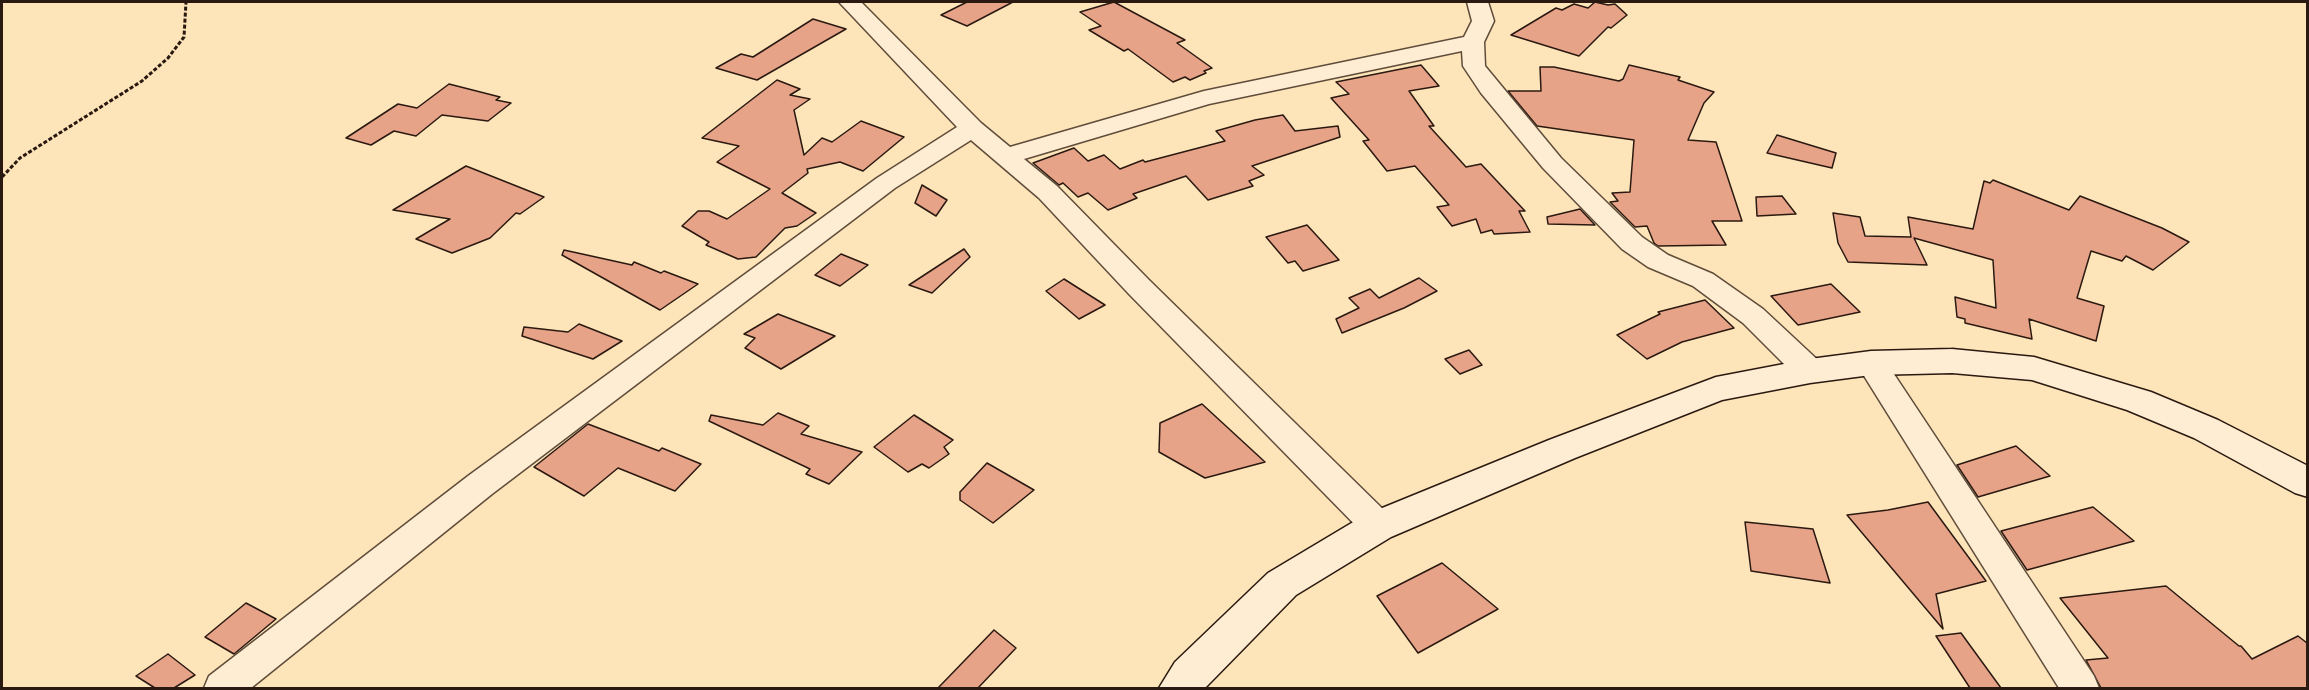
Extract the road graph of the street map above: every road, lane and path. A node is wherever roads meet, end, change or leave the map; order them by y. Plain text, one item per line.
1 (186, 2) edge
2 (849, 2) edge
3 (1478, 2) edge
4 (1473, 42) junction
5 (972, 128) junction
6 (1006, 156) junction
7 (2, 177) edge
8 (1870, 363) junction
9 (1810, 371) junction
10 (2307, 483) edge
11 (1378, 526) junction
12 (223, 688) edge
13 (1180, 688) edge
14 (2080, 688) edge

1 - 7 path
2 - 5 street
3 - 4 street
4 - 6 street
4 - 9 street
5 - 6 street
5 - 12 street
6 - 11 street
8 - 9 main road
8 - 10 main road
8 - 14 street
9 - 11 main road
11 - 13 main road

